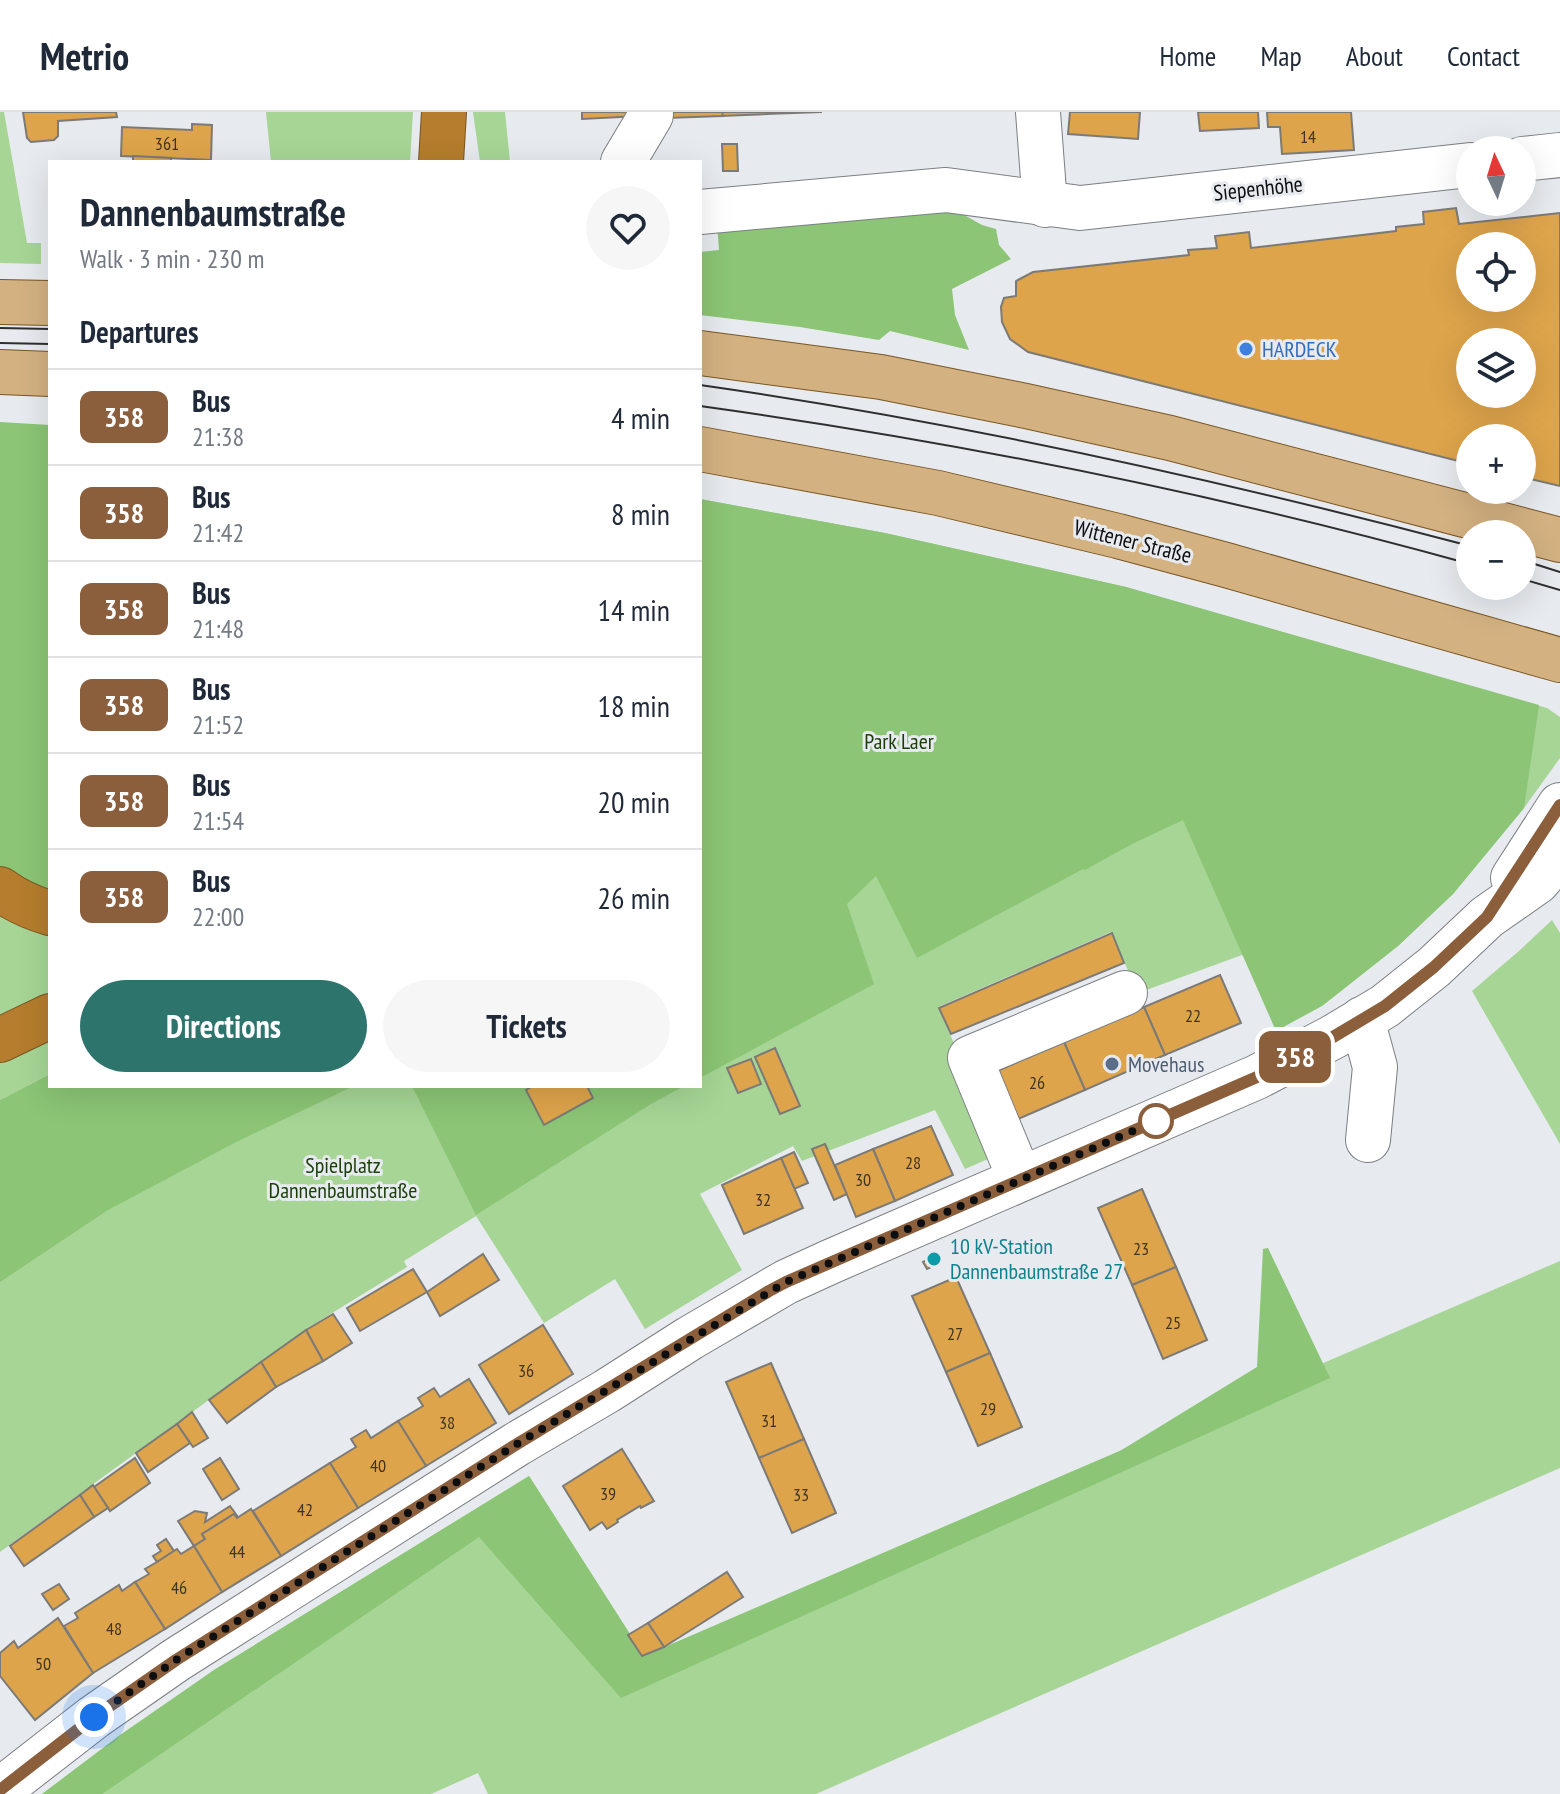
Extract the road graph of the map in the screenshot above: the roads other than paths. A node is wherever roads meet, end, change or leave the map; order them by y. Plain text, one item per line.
1 (422, 112) edge
2 (444, 112) edge
3 (651, 112) edge
4 (1038, 112) edge
5 (1560, 155) edge
6 (1536, 158) edge
7 (420, 160) edge
8 (441, 160) edge
9 (624, 160) edge
10 (1456, 167) edge
11 (1045, 205) junction
12 (702, 212) edge
13 (702, 353) edge
14 (702, 449) edge
15 (1555, 537) edge
16 (1560, 660) edge
17 (1560, 805) edge
18 (1560, 855) edge
19 (0, 889) edge
20 (48, 912) edge
21 (1487, 917) junction
22 (1125, 993) dead end
23 (48, 1017) edge
24 (1362, 1019) junction
25 (0, 1040) edge
26 (1368, 1140) dead end
27 (1020, 1179) junction
28 (0, 1790) edge

1 - 7 highway
2 - 8 highway
3 - 9 street
4 - 11 street
5 - 6 street
10 - 11 street, Siepenhöhe
11 - 12 street, Siepenhöhe
13 - 15 main road
14 - 16 main road, Wittener Straße
17 - 21 street
18 - 21 street
19 - 20 highway
21 - 24 street
22 - 27 street
23 - 25 highway
24 - 26 street
24 - 27 street
27 - 28 street

